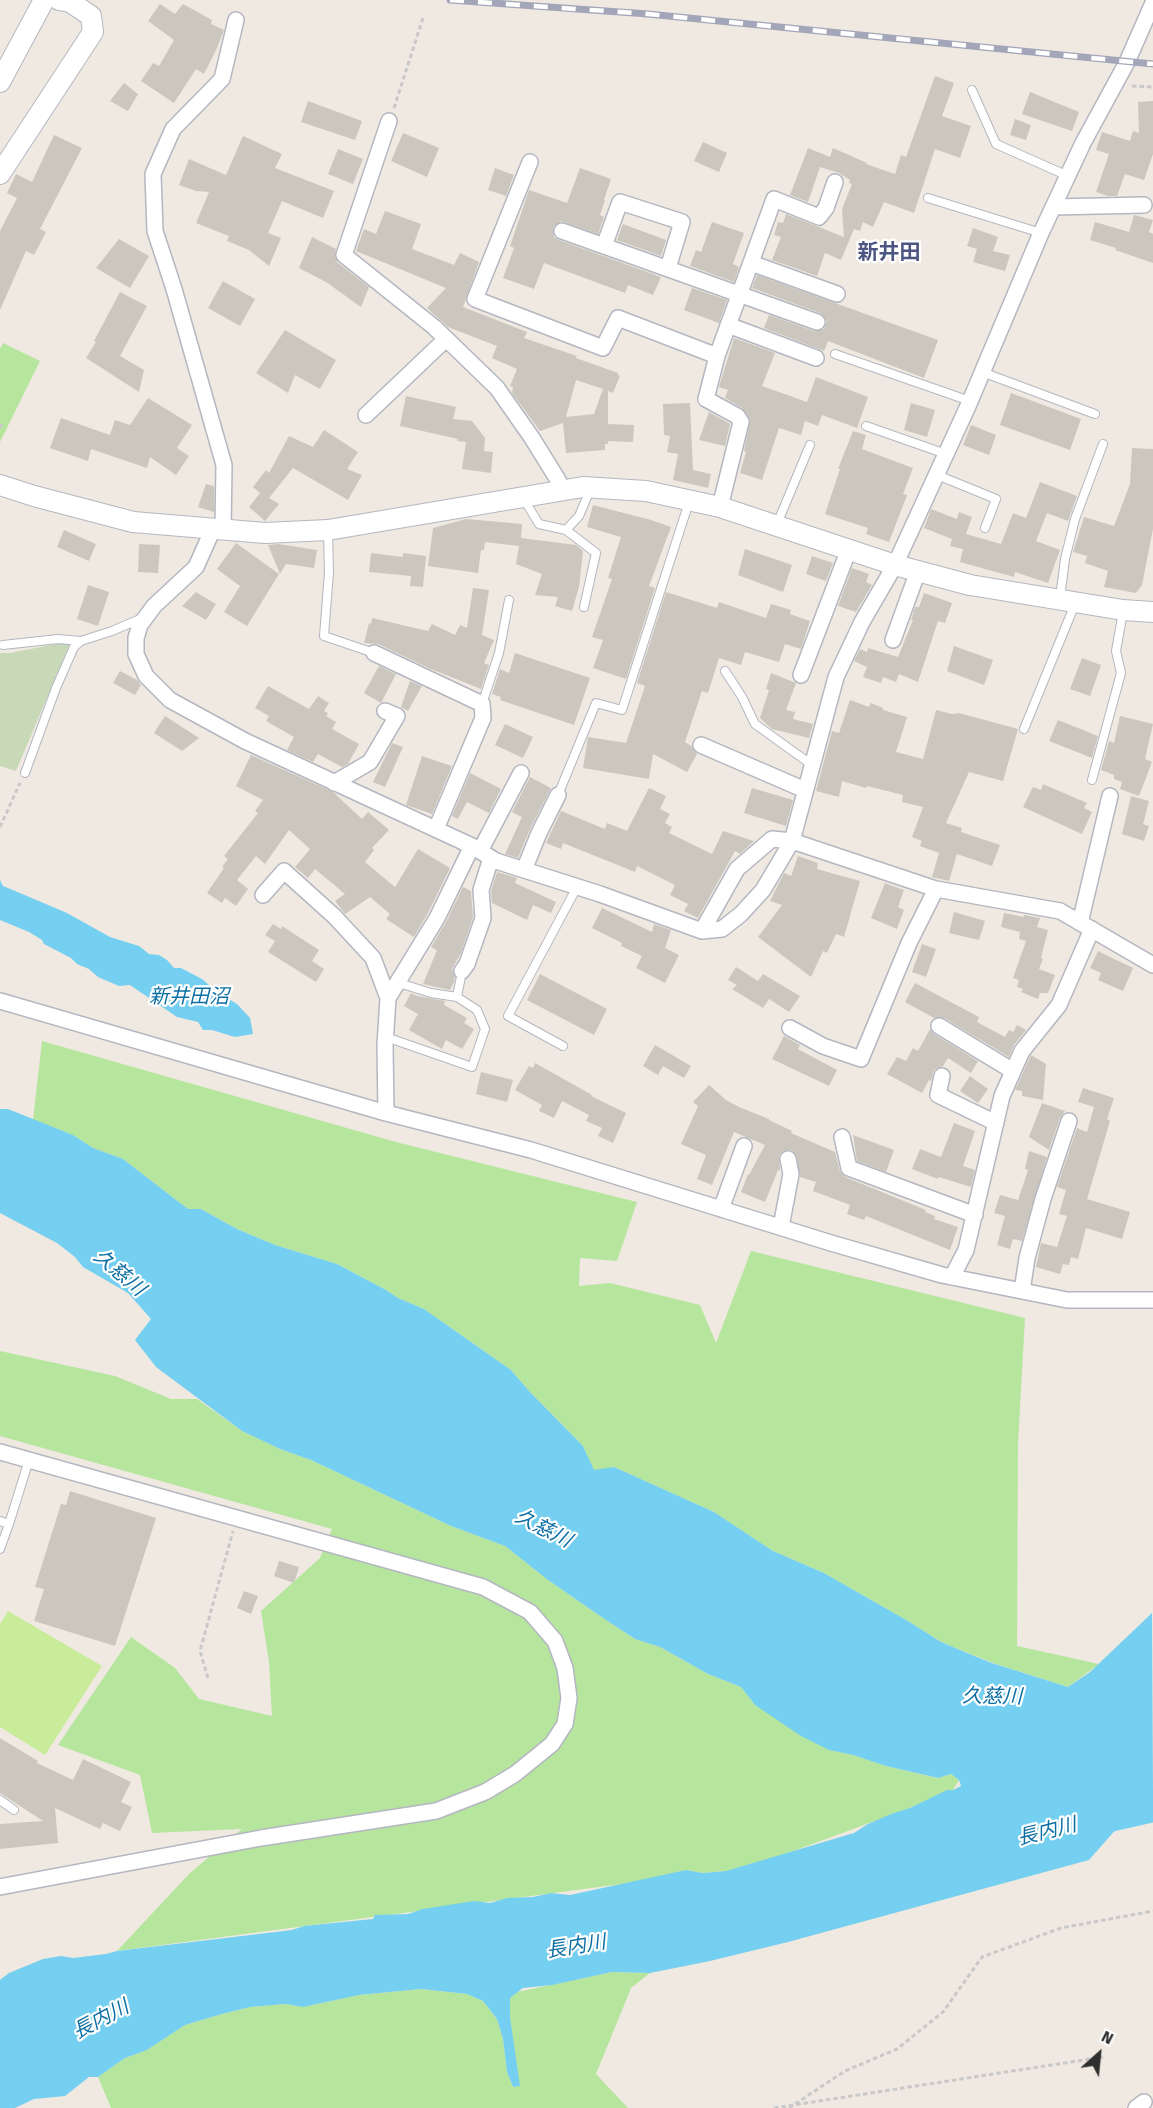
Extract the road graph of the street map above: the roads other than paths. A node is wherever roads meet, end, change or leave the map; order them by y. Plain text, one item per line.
1 (44, 0) edge
2 (60, 0) edge
3 (1153, 3) edge
4 (236, 20) dead end
5 (0, 82) edge
6 (972, 90) dead end
7 (389, 120) road end
8 (530, 162) dead end
9 (0, 174) edge
10 (1068, 176) junction
11 (835, 182) dead end
12 (928, 198) dead end
13 (1144, 205) dead end
14 (1053, 207) junction
15 (562, 231) dead end
16 (1041, 233) junction
17 (604, 246) junction
18 (751, 263) junction
19 (668, 268) junction
20 (740, 293) junction
21 (837, 294) dead end
22 (817, 322) dead end
23 (728, 325) junction
24 (446, 339) junction
25 (836, 354) dead end
26 (717, 356) junction
27 (816, 358) dead end
28 (982, 372) junction
29 (970, 401) junction
30 (1095, 414) dead end
31 (366, 415) dead end
32 (866, 426) dead end
33 (1103, 444) dead end
34 (810, 446) dead end
35 (946, 454) junction
36 (937, 475) junction
37 (0, 485) edge
38 (591, 488) junction
39 (563, 490) junction
40 (522, 497) junction
41 (689, 501) junction
42 (720, 507) junction
43 (777, 526) junction
44 (985, 528) dead end
45 (218, 529) junction
46 (328, 530) junction
47 (566, 530) junction
48 (849, 549) junction
49 (895, 565) junction
50 (918, 571) junction
51 (509, 600) dead end
52 (1068, 601) junction
53 (584, 607) dead end
54 (1123, 610) junction
55 (1153, 612) edge
56 (147, 616) junction
57 (893, 640) dead end
58 (81, 641) junction
59 (3, 645) dead end
60 (374, 652) joint
61 (725, 671) dead end
62 (801, 675) dead end
63 (482, 704) junction
64 (385, 711) dead end
65 (1024, 729) dead end
66 (701, 746) dead end
67 (812, 765) junction
68 (25, 773) road end
69 (521, 773) dead end
70 (1092, 780) dead end
71 (334, 783) junction
72 (806, 790) junction
73 (558, 795) joint
74 (1110, 796) dead end
75 (436, 829) junction
76 (792, 841) junction
77 (481, 852) junction
78 (524, 870) junction
79 (577, 887) junction
80 (936, 889) junction
81 (263, 895) dead end
82 (1086, 926) junction
83 (702, 931) junction
84 (1153, 965) edge
85 (462, 971) joint
86 (399, 983) junction
87 (457, 997) junction
88 (388, 998) junction
89 (0, 1001) edge
90 (939, 1026) dead end
91 (790, 1029) dead end
92 (385, 1037) junction
93 (563, 1046) dead end
94 (1013, 1071) junction
95 (942, 1076) dead end
96 (386, 1113) junction
97 (1069, 1121) dead end
98 (996, 1122) junction
99 (842, 1137) dead end
100 (744, 1146) dead end
101 (788, 1159) dead end
102 (721, 1209) junction
103 (975, 1215) junction
104 (781, 1227) junction
105 (952, 1277) junction
106 (1022, 1291) junction
107 (1153, 1300) edge
108 (0, 1452) edge
109 (29, 1460) junction
110 (0, 1521) edge
111 (9, 1524) junction
112 (0, 1549) edge
113 (0, 1800) edge
114 (14, 1810) dead end
115 (0, 1887) edge

1 - 5 street
2 - 9 street
3 - 10 street
4 - 45 street
6 - 10 lane
7 - 24 street
8 - 26 street
10 - 14 street
11 - 18 street
12 - 16 lane
13 - 14 street
14 - 16 street
15 - 17 street
16 - 28 street
17 - 19 street
17 - 19 street
18 - 20 street
18 - 21 street
19 - 20 street
20 - 22 street
20 - 23 street
23 - 26 street
23 - 27 street
24 - 31 street
24 - 39 street
25 - 29 lane
26 - 42 street
28 - 29 street
28 - 30 lane
29 - 35 street
32 - 35 lane
33 - 52 lane
34 - 43 lane
35 - 36 street
36 - 44 lane
36 - 49 street
37 - 45 street
38 - 39 street
38 - 41 street
38 - 47 lane
39 - 40 street
40 - 46 street
40 - 47 lane
41 - 42 street
41 - 73 lane
42 - 43 street
43 - 48 street
45 - 46 street
45 - 56 street
46 - 60 lane
47 - 53 lane
48 - 49 street
48 - 62 street
49 - 50 street
49 - 67 street
50 - 52 street
50 - 57 street
51 - 63 lane
52 - 54 street
52 - 65 lane
54 - 55 street
54 - 70 lane
56 - 58 lane
56 - 71 street
58 - 59 lane
58 - 68 lane
60 - 63 street
61 - 67 lane
63 - 75 street
64 - 71 street
66 - 72 street
67 - 72 street
69 - 77 street
71 - 75 street
72 - 76 street
73 - 78 street
74 - 82 street
75 - 77 street
76 - 80 street
76 - 83 street
76 - 83 street
77 - 78 street
77 - 85 street
77 - 86 street
78 - 79 street
79 - 83 street
79 - 93 lane
80 - 82 street
80 - 91 street
81 - 88 street
82 - 84 street
82 - 94 street
85 - 87 lane
86 - 87 lane
86 - 88 street
87 - 92 lane
88 - 92 street
89 - 96 street
90 - 94 street
92 - 96 street
94 - 98 street
95 - 98 street
96 - 102 street
97 - 106 street
98 - 103 street
99 - 103 street
100 - 102 street
101 - 104 street
102 - 104 street
103 - 105 street
104 - 105 street
105 - 106 street
106 - 107 street
108 - 109 street
109 - 111 lane
109 - 115 street
110 - 111 lane
111 - 112 lane
113 - 114 lane

